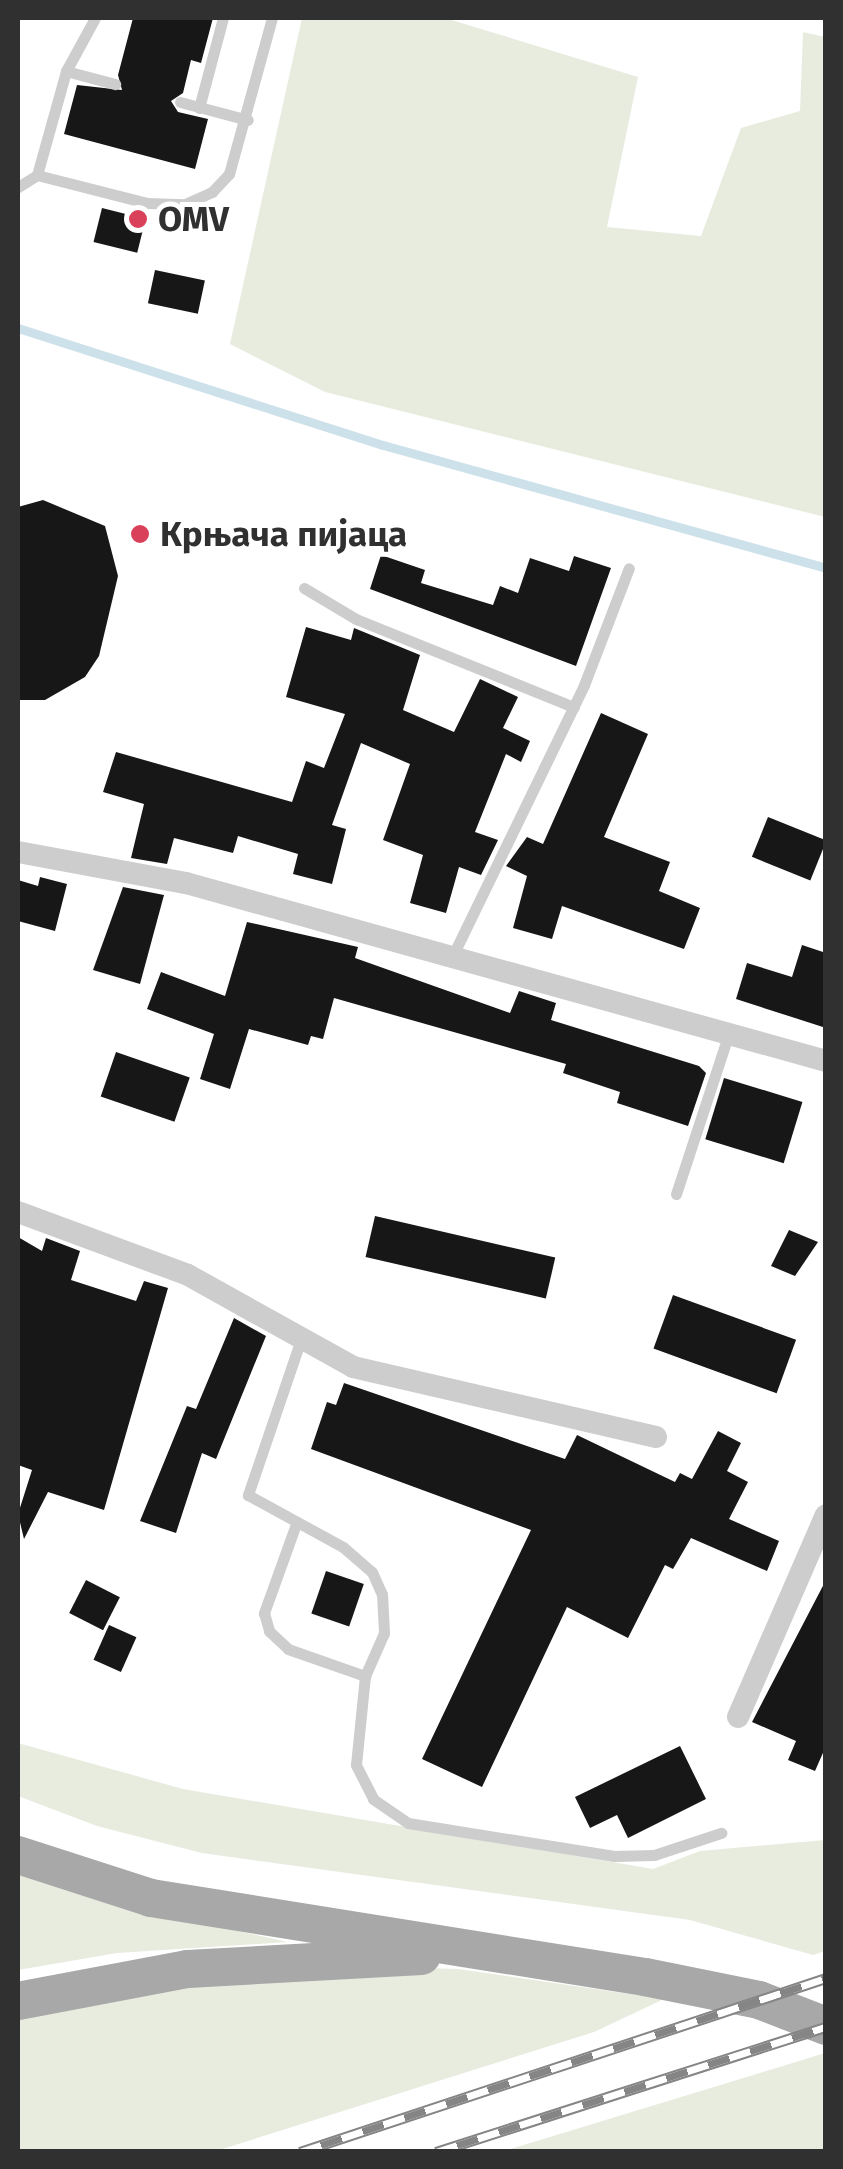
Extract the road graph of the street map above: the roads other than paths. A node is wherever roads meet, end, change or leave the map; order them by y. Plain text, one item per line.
1 (95, 18) edge
2 (222, 18) edge
3 (272, 18) edge
4 (66, 70) junction
5 (115, 84) dead end
6 (180, 102) dead end
7 (199, 108) junction
8 (248, 120) junction
9 (37, 175) junction
10 (18, 187) edge
11 (629, 568) dead end
12 (304, 588) dead end
13 (574, 707) junction
14 (18, 852) edge
15 (454, 952) junction
16 (730, 1033) junction
17 (826, 1061) edge
18 (676, 1194) dead end
19 (18, 1212) edge
20 (302, 1340) junction
21 (656, 1438) dead end
22 (826, 1515) edge
23 (296, 1524) junction
24 (365, 1676) junction
25 (738, 1717) dead end
26 (721, 1833) dead end
27 (18, 1855) edge
28 (475, 1955) junction
29 (18, 2001) edge
30 (826, 2026) edge

1 - 4 lane
2 - 7 lane
3 - 8 lane
4 - 5 lane
4 - 9 lane
6 - 7 lane
7 - 8 lane
8 - 9 lane
9 - 10 lane
11 - 13 lane
12 - 13 lane
13 - 15 lane
14 - 15 street
15 - 16 street
16 - 17 street
16 - 18 lane
19 - 20 street
20 - 21 street
20 - 23 lane
22 - 25 street
23 - 24 lane
23 - 24 lane
24 - 26 lane
27 - 28 main road
28 - 29 main road
28 - 30 main road

